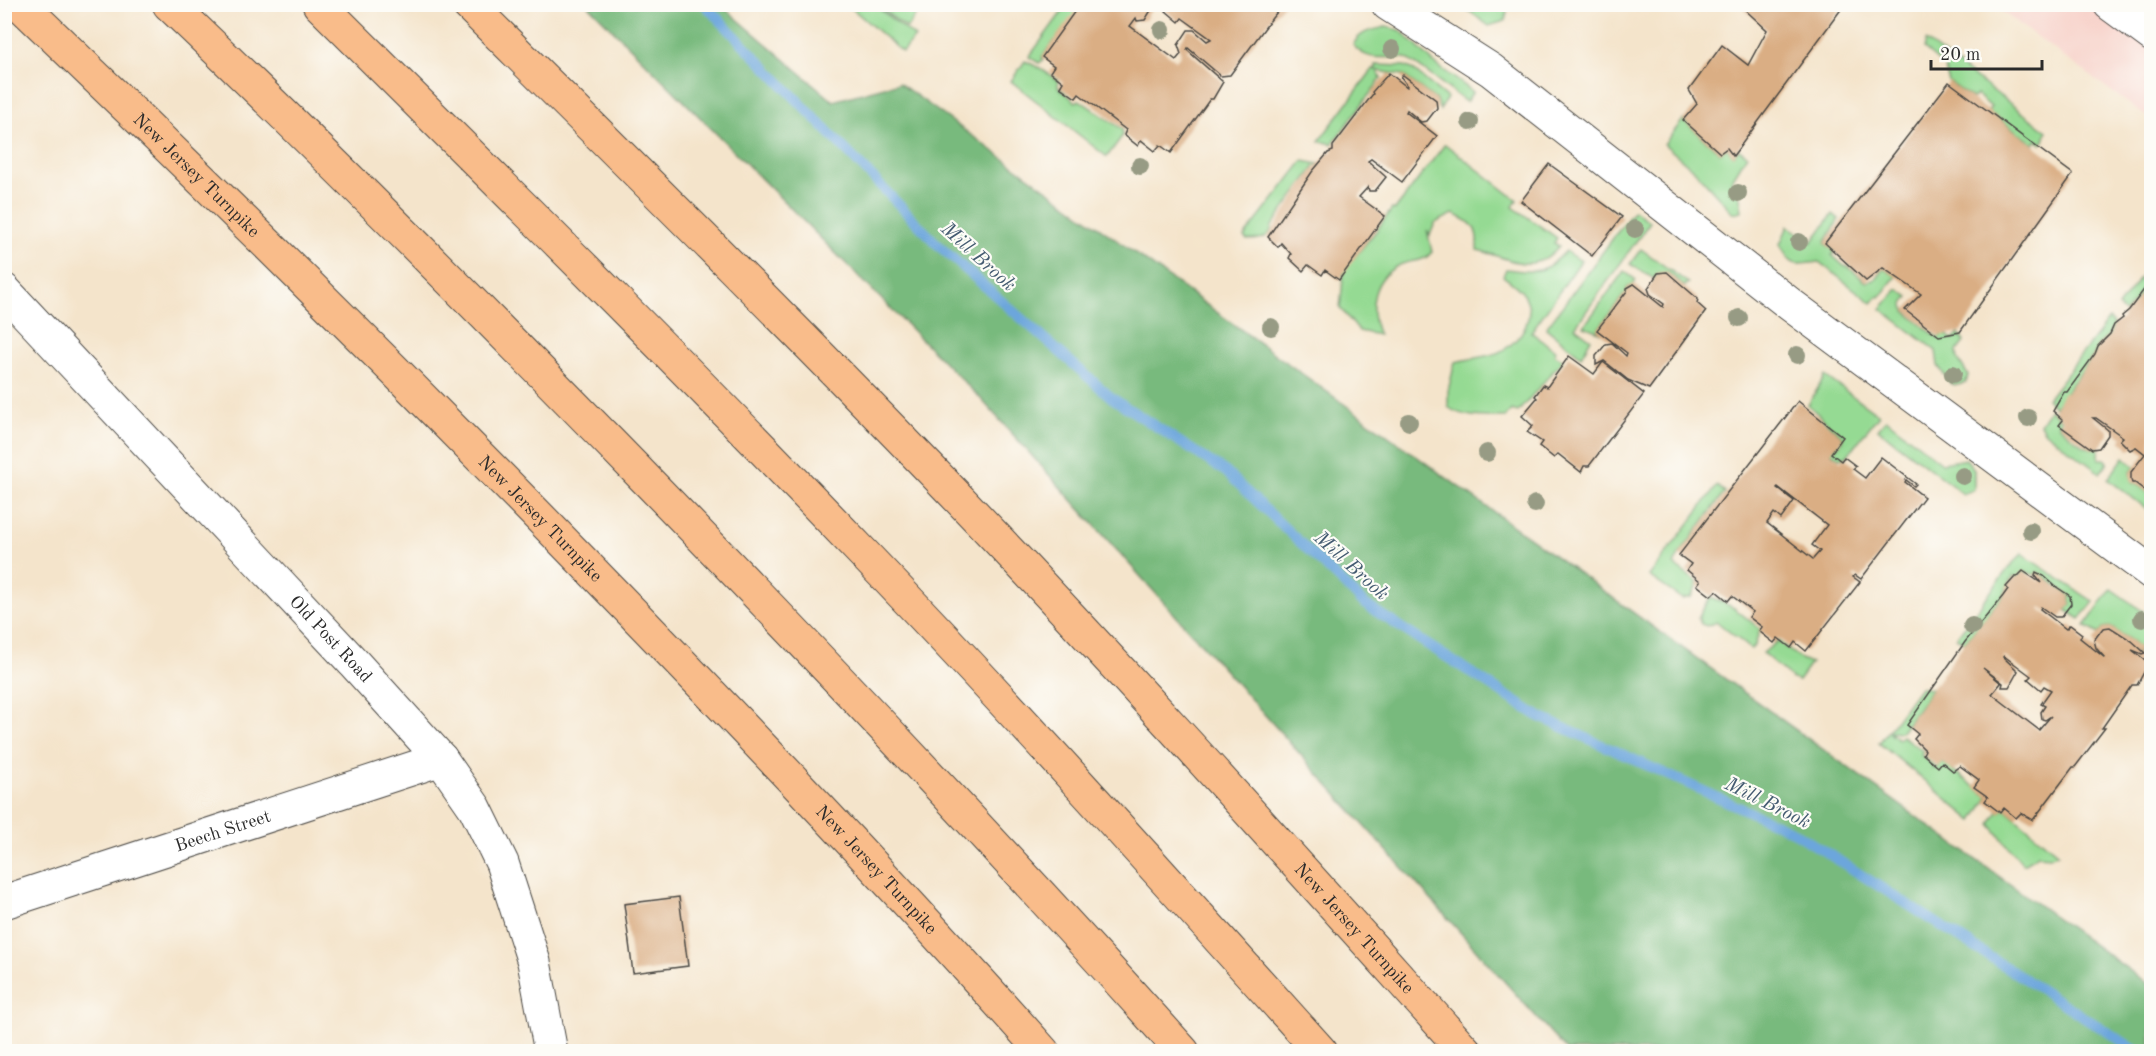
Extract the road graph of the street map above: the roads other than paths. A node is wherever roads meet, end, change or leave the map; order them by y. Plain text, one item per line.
1 (20, 4) edge
2 (169, 4) edge
3 (319, 4) edge
4 (468, 4) edge
5 (1388, 4) edge
6 (2110, 4) edge
7 (2151, 35) edge
8 (4, 290) edge
9 (2151, 573) edge
10 (441, 759) junction
11 (4, 902) edge
12 (551, 1052) edge
13 (1043, 1052) edge
14 (1183, 1052) edge
15 (1321, 1052) edge
16 (1466, 1052) edge

1 - 13 highway, New Jersey Turnpike
2 - 14 highway
3 - 15 highway
4 - 16 highway, New Jersey Turnpike
5 - 9 street
6 - 7 street
8 - 10 street, Old Post Road
10 - 11 street, Beech Street
10 - 12 street, Old Post Road

